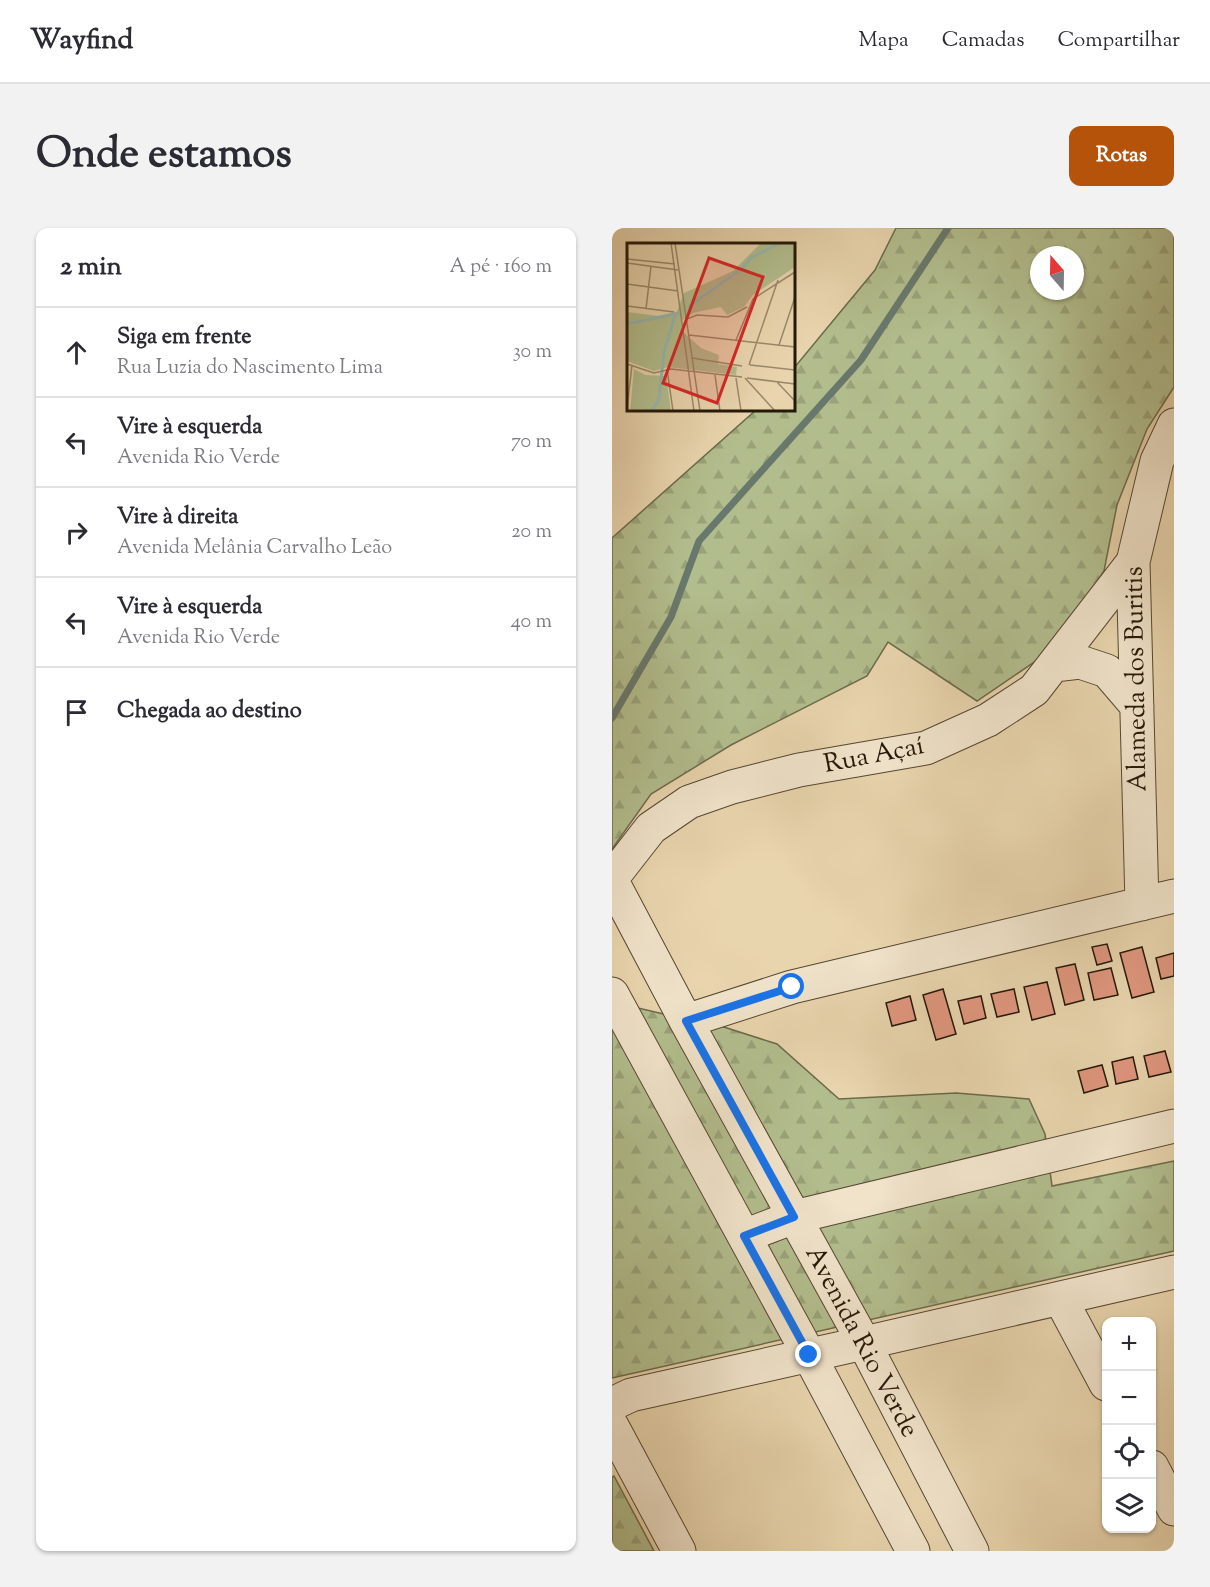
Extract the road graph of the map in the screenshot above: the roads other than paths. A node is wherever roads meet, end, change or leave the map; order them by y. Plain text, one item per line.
1 (1174, 425) edge
2 (1133, 562) junction
3 (1054, 665) junction
4 (1137, 706) junction
5 (612, 879) edge
6 (1174, 896) edge
7 (1142, 904) junction
8 (612, 994) edge
9 (686, 1021) junction
10 (1174, 1126) edge
11 (794, 1217) junction
12 (744, 1236) junction
13 (1174, 1272) edge
14 (1060, 1298) junction
15 (864, 1343) junction
16 (809, 1355) junction
17 (1102, 1375) edge
18 (612, 1404) edge
19 (612, 1426) edge
20 (1156, 1475) edge
21 (1174, 1509) edge
22 (679, 1551) edge
23 (913, 1551) edge
24 (972, 1551) edge

1 - 2 street, Alameda dos Buritis
2 - 3 street, Rua Açaí
2 - 4 street, Alameda dos Buritis
3 - 4 street
3 - 5 street, Rua Açaí
4 - 7 street, Alameda dos Buritis
5 - 9 street, Avenida Rio Verde
6 - 7 street
7 - 9 street
8 - 12 street, Avenida Rio Verde
9 - 11 street, Avenida Rio Verde
10 - 11 street
11 - 12 street
11 - 15 street, Avenida Rio Verde
12 - 16 street, Avenida Rio Verde
13 - 14 street
14 - 15 street
14 - 17 street
15 - 16 street
15 - 24 street, Avenida Rio Verde
16 - 18 street
16 - 23 street, Avenida Rio Verde
19 - 22 street
20 - 21 street

